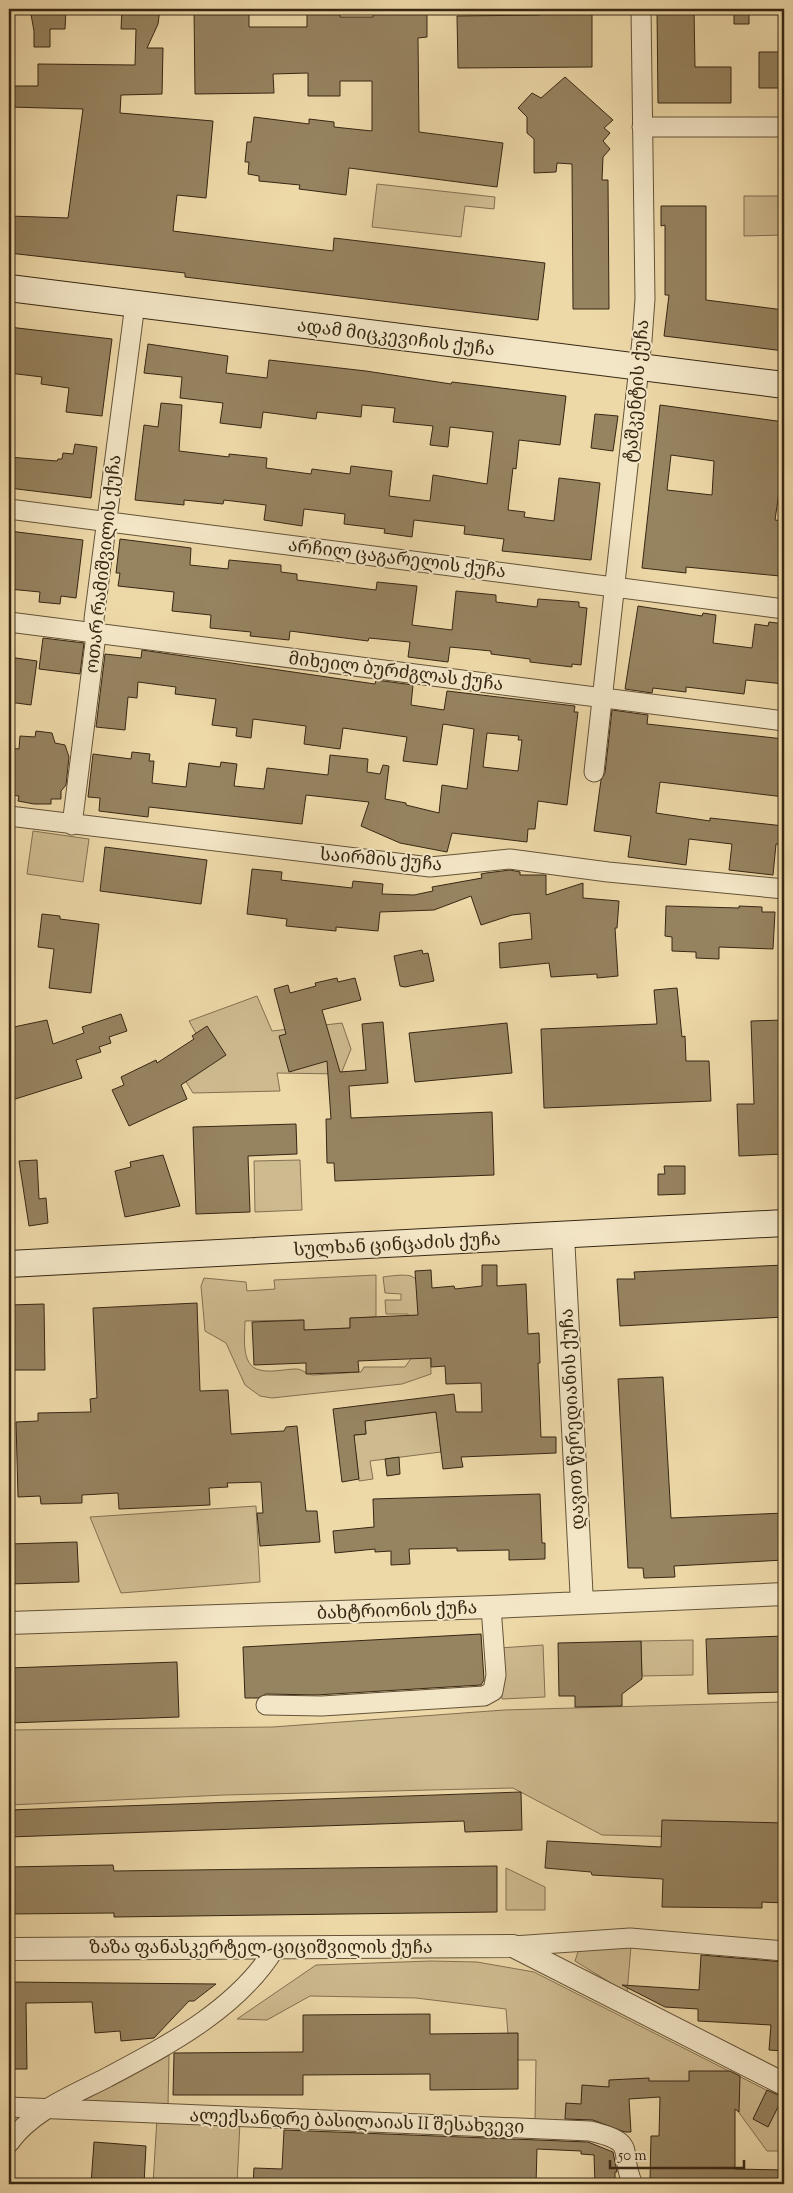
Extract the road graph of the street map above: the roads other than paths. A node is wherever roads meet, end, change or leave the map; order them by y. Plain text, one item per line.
1 (641, 9) edge
2 (642, 127) junction
3 (784, 127) edge
4 (9, 288) edge
5 (135, 304) junction
6 (640, 368) junction
7 (784, 386) edge
8 (9, 509) edge
9 (106, 521) junction
10 (615, 586) junction
11 (784, 609) edge
12 (9, 622) edge
13 (95, 632) junction
14 (603, 698) junction
15 (784, 720) edge
16 (594, 772) dead end
17 (9, 816) edge
18 (72, 825) junction
19 (784, 889) edge
20 (784, 1223) edge
21 (562, 1235) junction
22 (9, 1264) edge
23 (784, 1594) edge
24 (582, 1603) junction
25 (491, 1607) junction
26 (9, 1623) edge
27 (266, 1705) dead end
28 (513, 1946) junction
29 (275, 1948) junction
30 (9, 1949) edge
31 (784, 1951) edge
32 (784, 2084) edge
33 (9, 2107) edge
34 (47, 2108) junction
35 (9, 2143) edge
36 (633, 2184) edge

1 - 2 street, ტაშკენტის ქუჩა
2 - 3 street
2 - 6 street, ტაშკენტის ქუჩა
4 - 5 main road, ადამ მიცკევიჩის ქუჩა
5 - 6 main road, ადამ მიცკევიჩის ქუჩა
5 - 9 street, ოთარ რამიშვილის ქუჩა
6 - 7 main road, ადამ მიცკევიჩის ქუჩა
6 - 10 street, ტაშკენტის ქუჩა
8 - 9 street, არჩილ ცაგარელის ქუჩა
9 - 10 street, არჩილ ცაგარელის ქუჩა
9 - 13 street, ოთარ რამიშვილის ქუჩა
10 - 11 street, არჩილ ცაგარელის ქუჩა
10 - 14 street, ტაშკენტის ქუჩა
12 - 13 street, მიხეილ ბურძგლას ქუჩა
13 - 14 street, მიხეილ ბურძგლას ქუჩა
13 - 18 street, ოთარ რამიშვილის ქუჩა
14 - 15 street, მიხეილ ბურძგლას ქუჩა
14 - 16 street, ტაშკენტის ქუჩა
17 - 18 street, საირმის ქუჩა
18 - 19 street, საირმის ქუჩა
20 - 21 main road, სულხან ცინცაძის ქუჩა
21 - 22 main road, სულხან ცინცაძის ქუჩა
21 - 24 street, დავით წერედიანის ქუჩა
23 - 24 street, ბახტრიონის ქუჩა
24 - 25 street, ბახტრიონის ქუჩა
25 - 26 street, ბახტრიონის ქუჩა
25 - 27 street
28 - 29 street, ზაზა ფანასკერტელ-ციციშვილის ქუჩა
28 - 31 street, ზაზა ფანასკერტელ-ციციშვილის ქუჩა
28 - 32 street, ზაზა ფანასკერტელ-ციციშვილის ქუჩა
29 - 30 street, ზაზა ფანასკერტელ-ციციშვილის ქუჩა
29 - 34 street
33 - 34 street, ალექსანდრე ბასილაიას II შესახვევი
34 - 35 street
34 - 36 street, ალექსანდრე ბასილაიას II შესახვევი

